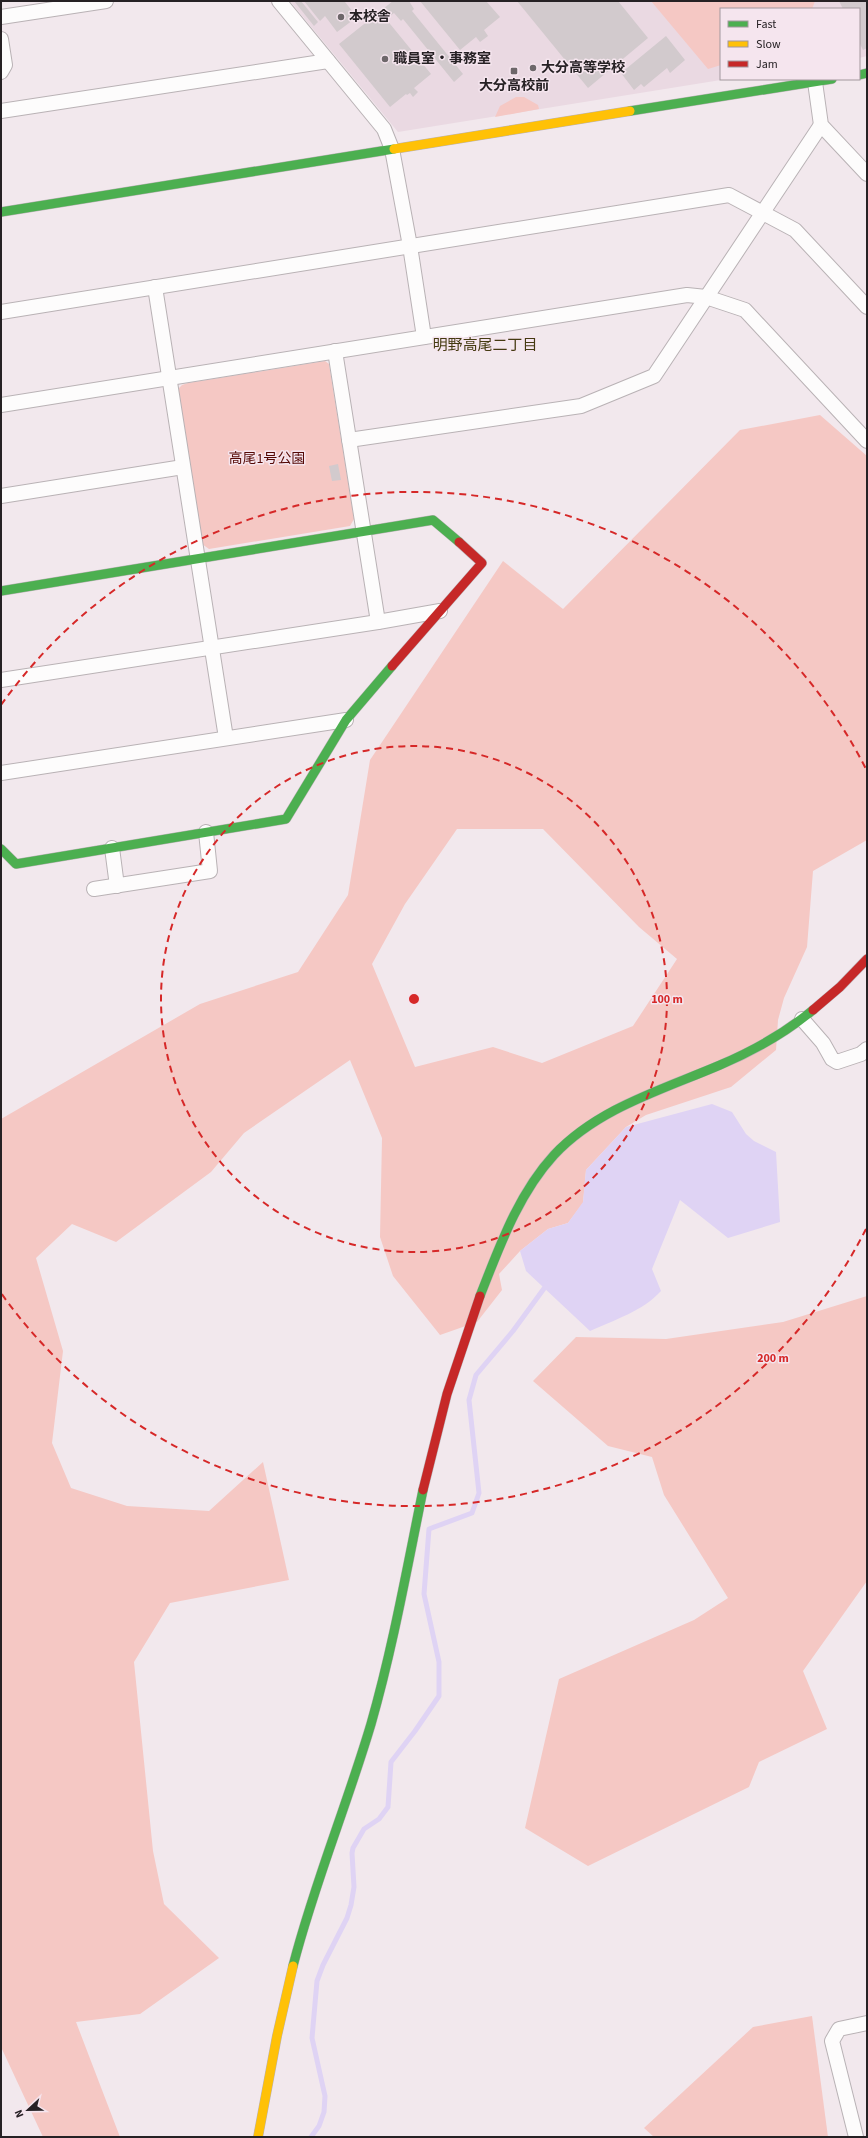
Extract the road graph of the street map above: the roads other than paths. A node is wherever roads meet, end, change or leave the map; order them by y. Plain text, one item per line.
1 (106, 1) edge
2 (279, 1) edge
3 (92, 2) edge
4 (1, 17) edge
5 (1, 39) edge
6 (328, 61) junction
7 (1, 72) edge
8 (826, 80) edge
9 (815, 82) junction
10 (1, 111) edge
11 (821, 125) junction
12 (392, 149) junction
13 (867, 174) edge
14 (1, 212) edge
15 (763, 213) junction
16 (410, 246) junction
17 (155, 287) junction
18 (706, 297) junction
19 (867, 307) edge
20 (1, 312) edge
21 (424, 337) junction
22 (335, 352) junction
23 (170, 378) junction
24 (1, 405) edge
25 (349, 440) junction
26 (867, 441) edge
27 (184, 467) junction
28 (1, 496) edge
29 (363, 531) junction
30 (198, 557) junction
31 (1, 591) edge
32 (440, 611) junction
33 (378, 622) junction
34 (212, 648) junction
35 (1, 680) edge
36 (346, 720) junction
37 (226, 738) junction
38 (1, 773) edge
39 (206, 832) junction
40 (1, 848) edge
41 (112, 848) junction
42 (117, 886) junction
43 (94, 890) dead end
44 (867, 959) edge
45 (802, 1019) junction
46 (867, 1049) edge
47 (867, 2023) edge
48 (258, 2137) edge
49 (856, 2137) edge

1 - 3 street
2 - 6 street
3 - 4 street
5 - 7 street
6 - 10 street
6 - 12 street
8 - 9 street
9 - 11 street
9 - 12 street
11 - 13 street
11 - 15 street
12 - 14 street
12 - 16 street
15 - 16 street
15 - 18 street
15 - 19 street
16 - 17 street
16 - 21 street
17 - 20 street
17 - 23 street
18 - 21 street
18 - 25 street
18 - 26 street
21 - 22 street
22 - 23 street
22 - 25 street
23 - 24 street
23 - 27 street
25 - 29 street
27 - 28 street
27 - 30 street
29 - 30 street
29 - 32 street
29 - 33 street
30 - 31 street
30 - 34 street
32 - 33 street
32 - 36 street
33 - 34 street
34 - 35 street
34 - 37 street
36 - 37 street
36 - 39 street
37 - 38 street
39 - 41 street
39 - 42 street
40 - 41 street
41 - 42 street
42 - 43 street
44 - 45 street
45 - 46 street
45 - 48 street
47 - 49 street

